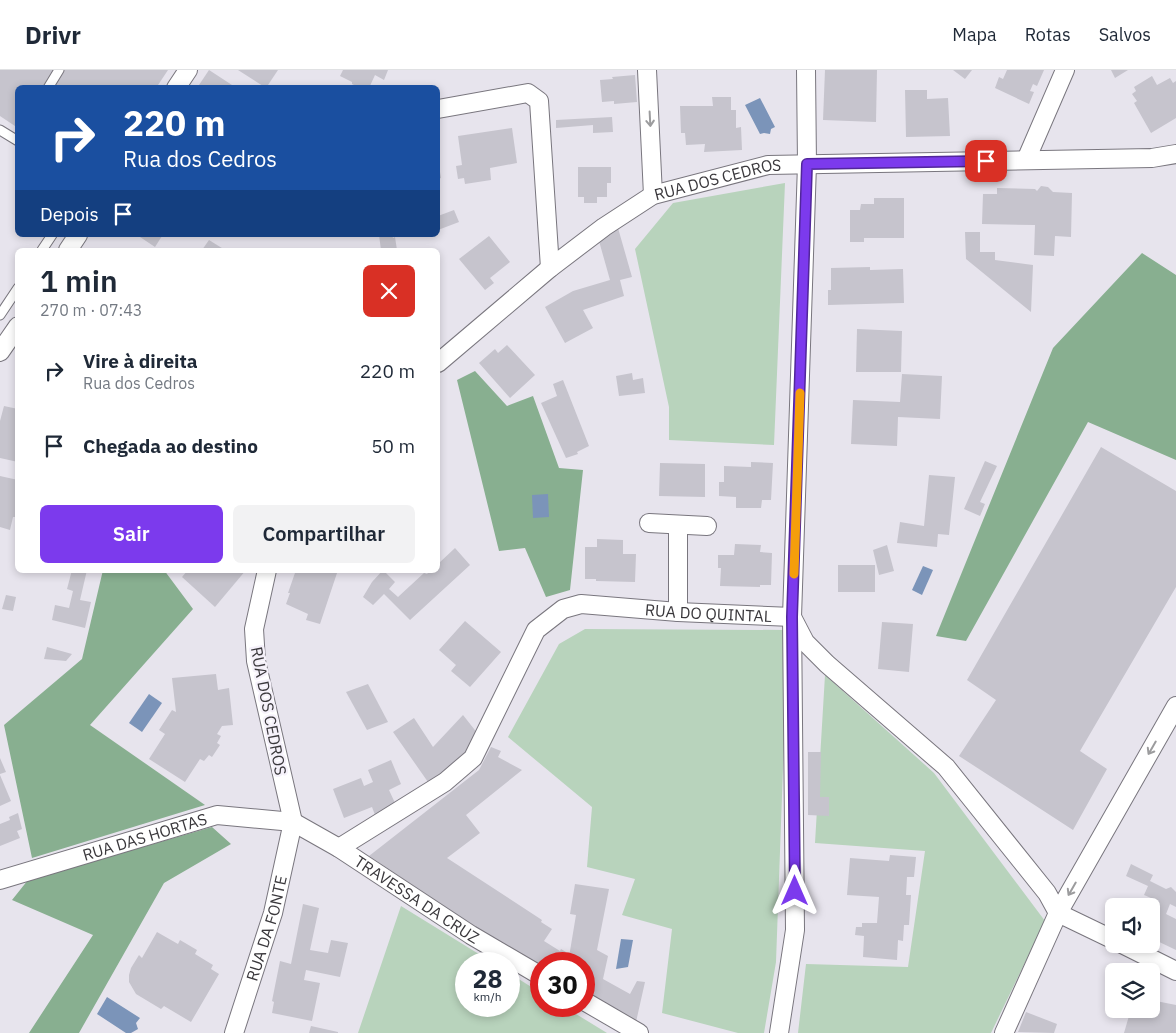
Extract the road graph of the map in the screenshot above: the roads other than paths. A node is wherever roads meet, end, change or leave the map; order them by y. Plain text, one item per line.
1 (59, 70) edge
2 (188, 70) edge
3 (647, 70) edge
4 (806, 70) edge
5 (1064, 70) edge
6 (50, 85) edge
7 (178, 85) edge
8 (440, 109) edge
9 (0, 130) edge
10 (15, 138) edge
11 (1176, 154) edge
12 (1026, 160) junction
13 (807, 164) junction
14 (653, 195) junction
15 (51, 237) edge
16 (77, 237) edge
17 (43, 248) edge
18 (69, 248) edge
19 (550, 268) junction
20 (15, 292) edge
21 (0, 315) edge
22 (15, 330) edge
23 (0, 352) edge
24 (440, 361) edge
25 (649, 523) dead end
26 (678, 525) junction
27 (707, 526) dead end
28 (266, 573) edge
29 (678, 612) junction
30 (792, 617) junction
31 (1176, 706) edge
32 (293, 822) junction
33 (339, 848) junction
34 (0, 880) edge
35 (1058, 913) junction
36 (1105, 936) edge
37 (1140, 953) edge
38 (530, 970) edge
39 (1176, 971) edge
40 (595, 1007) edge
41 (234, 1033) edge
42 (639, 1033) edge
43 (779, 1033) edge
44 (1004, 1033) edge

1 - 6 lane
2 - 7 street
3 -> 14 street
4 - 13 street
5 - 12 street
8 - 19 street
9 - 10 lane
11 - 12 street, RUA DOS CEDROS
12 - 13 street, RUA DOS CEDROS
13 - 14 street, RUA DOS CEDROS
13 - 30 street
14 - 19 street, RUA DOS CEDROS
15 - 17 lane
16 - 18 street
19 - 24 street, RUA DOS CEDROS
20 - 21 lane
22 - 23 street
25 - 26 street
26 - 27 street
26 - 29 street
28 - 32 street, RUA DOS CEDROS
29 - 30 street, RUA DO QUINTAL
29 - 33 street, RUA DO QUINTAL
30 - 35 street, RUA DO QUINTAL
30 - 43 street
31 -> 35 street
32 - 33 street, TRAVESSA DA CRUZ
32 - 34 street, RUA DAS HORTAS
32 - 41 street, RUA DA FONTE
33 - 38 street, TRAVESSA DA CRUZ
35 - 36 street
35 - 44 street
37 - 39 street
40 - 42 street

